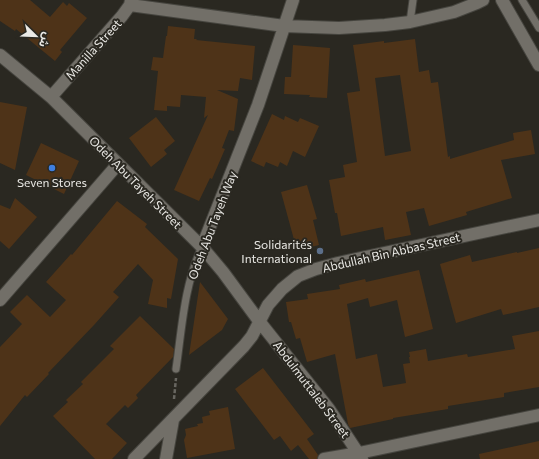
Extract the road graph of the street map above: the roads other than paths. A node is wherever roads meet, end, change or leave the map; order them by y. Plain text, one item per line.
1 (293, 0) edge
2 (413, 0) edge
3 (483, 0) edge
4 (502, 0) edge
5 (522, 0) edge
6 (131, 2) edge
7 (410, 22) junction
8 (284, 26) junction
9 (539, 28) edge
10 (0, 54) edge
11 (539, 65) edge
12 (51, 97) junction
13 (118, 164) junction
14 (539, 220) edge
15 (202, 247) junction
16 (0, 300) edge
17 (260, 321) junction
18 (176, 369) road end
19 (539, 415) edge
20 (173, 420) junction
21 (361, 456) edge
22 (134, 459) edge
23 (166, 459) edge
24 (324, 459) edge

1 - 8 street, Odeh Abu Tayeh Way
2 - 7 lane
3 - 7 street
4 - 11 street
5 - 9 lane
6 - 8 street
6 - 12 street, Manilla Street
7 - 8 street
8 - 15 street, Odeh Abu Tayeh Way
10 - 12 street, Odeh Abu Tayeh Street
12 - 13 street, Odeh Abu Tayeh Street
13 - 15 street, Odeh Abu Tayeh Street
13 - 16 street
14 - 17 street, Abdullah Bin Abbas Street
15 - 17 street, Odeh Abu Tayeh Street
15 - 18 lane, Odeh Abu Tayeh Way
17 - 20 street, Abdullah Bin Abbas Street
17 - 21 street, Abdulmuttaleb Street
19 - 21 street
20 - 22 street, Abdullah Bin Abbas Street
20 - 23 street
21 - 24 street

